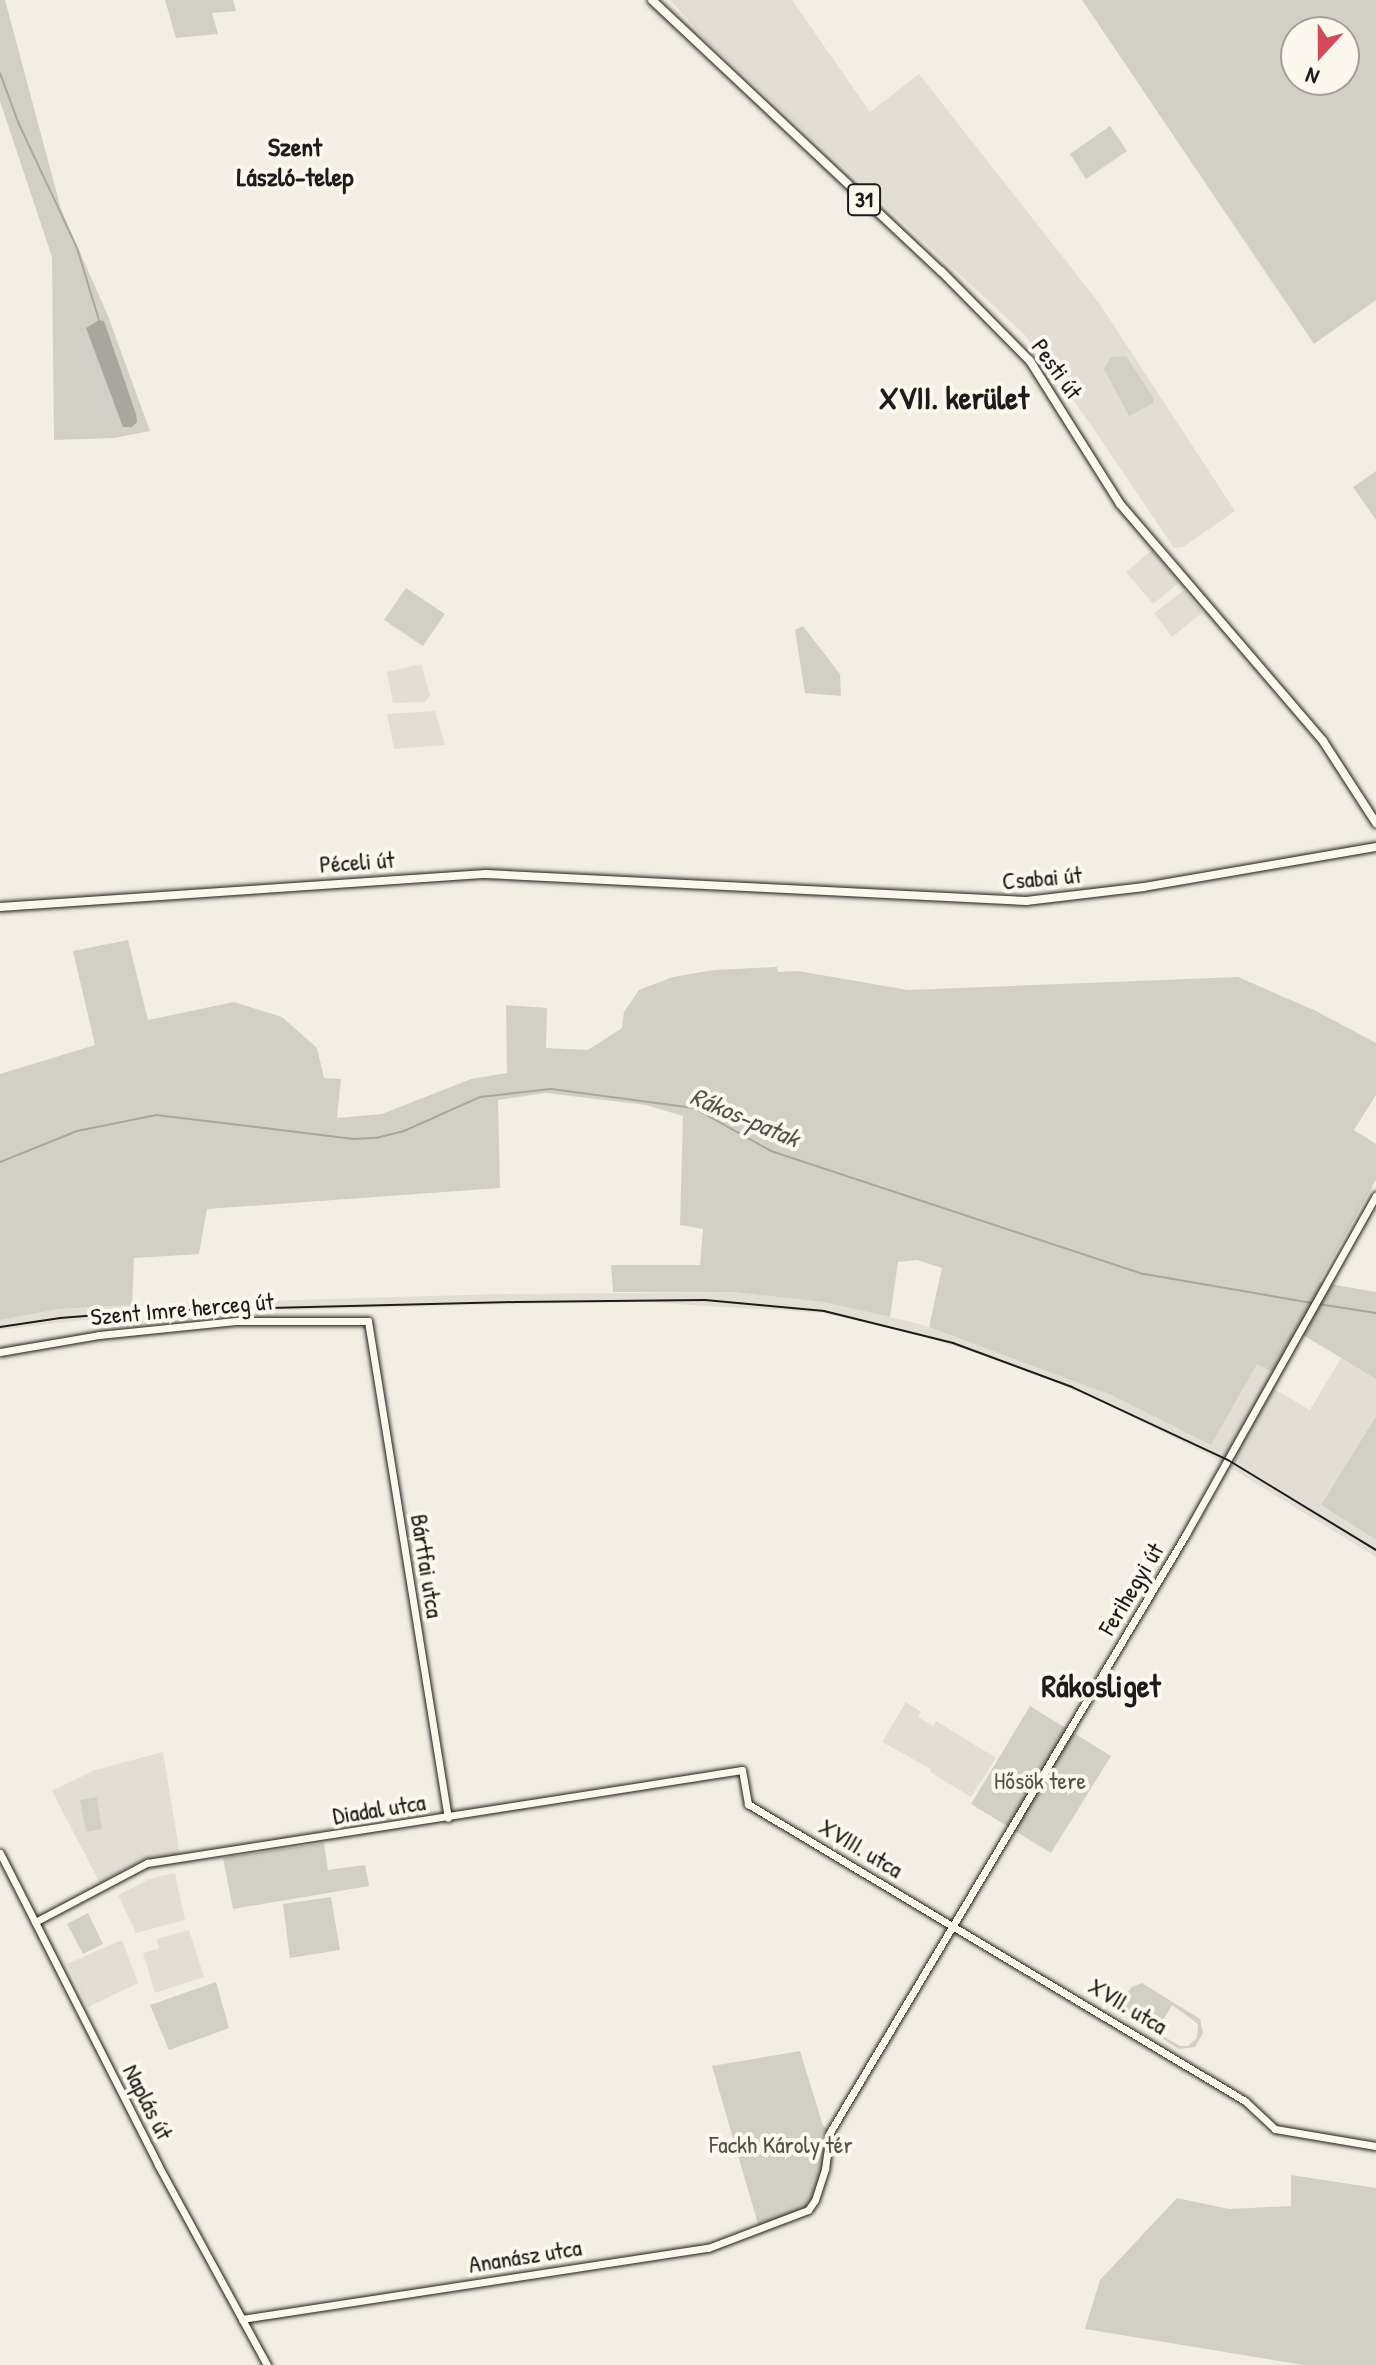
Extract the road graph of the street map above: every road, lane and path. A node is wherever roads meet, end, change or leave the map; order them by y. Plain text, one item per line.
1 (652, 0) edge
2 (1374, 818) edge
3 (1373, 848) edge
4 (717, 887) joint
5 (0, 907) edge
6 (1376, 1196) edge
7 (368, 1321) joint
8 (0, 1352) edge
9 (742, 1770) joint
10 (448, 1818) junction
11 (0, 1853) edge
12 (35, 1922) junction
13 (954, 1926) junction
14 (1376, 2146) edge
15 (808, 2210) joint
16 (242, 2319) junction
17 (267, 2365) edge

1 - 2 main road, Pesti út / 31
3 - 4 main road, Csabai út
4 - 5 main road, Péceli út
6 - 13 street, Ferihegyi út
7 - 8 street, Szent Imre herceg út
7 - 10 street, Bártfai utca
9 - 10 street, Diadal utca
9 - 13 street, XVIII. utca
10 - 12 street, Diadal utca
11 - 12 street, Naplás út
12 - 16 street, Naplás út
13 - 14 street, XVII. utca
13 - 15 street, Ferihegyi út
15 - 16 street, Ananász utca
16 - 17 street, Naplás út

